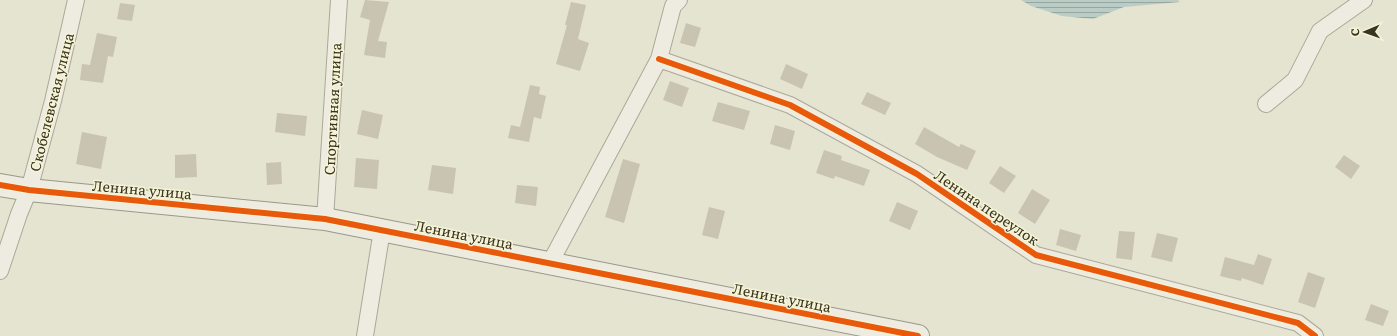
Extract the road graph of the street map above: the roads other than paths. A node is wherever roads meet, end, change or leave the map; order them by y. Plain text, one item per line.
1 (76, 0) edge
2 (339, 0) edge
3 (1364, 0) edge
4 (675, 2) edge
5 (659, 59) junction
6 (1266, 104) dead end
7 (0, 185) edge
8 (29, 190) junction
9 (325, 219) junction
10 (382, 230) junction
11 (550, 263) junction
12 (0, 270) edge
13 (365, 336) edge
14 (918, 336) edge
15 (1315, 336) edge

1 - 8 street, Скобелевская улица
2 - 9 street, Спортивная улица
3 - 6 street
4 - 5 street
5 - 11 street
5 - 15 street, Ленина переулок
7 - 8 street, Ленина улица
8 - 9 street, Ленина улица
8 - 12 street, Скобелевская улица
9 - 10 street, Ленина улица
10 - 11 street, Ленина улица
10 - 13 street
11 - 14 street, Ленина улица

